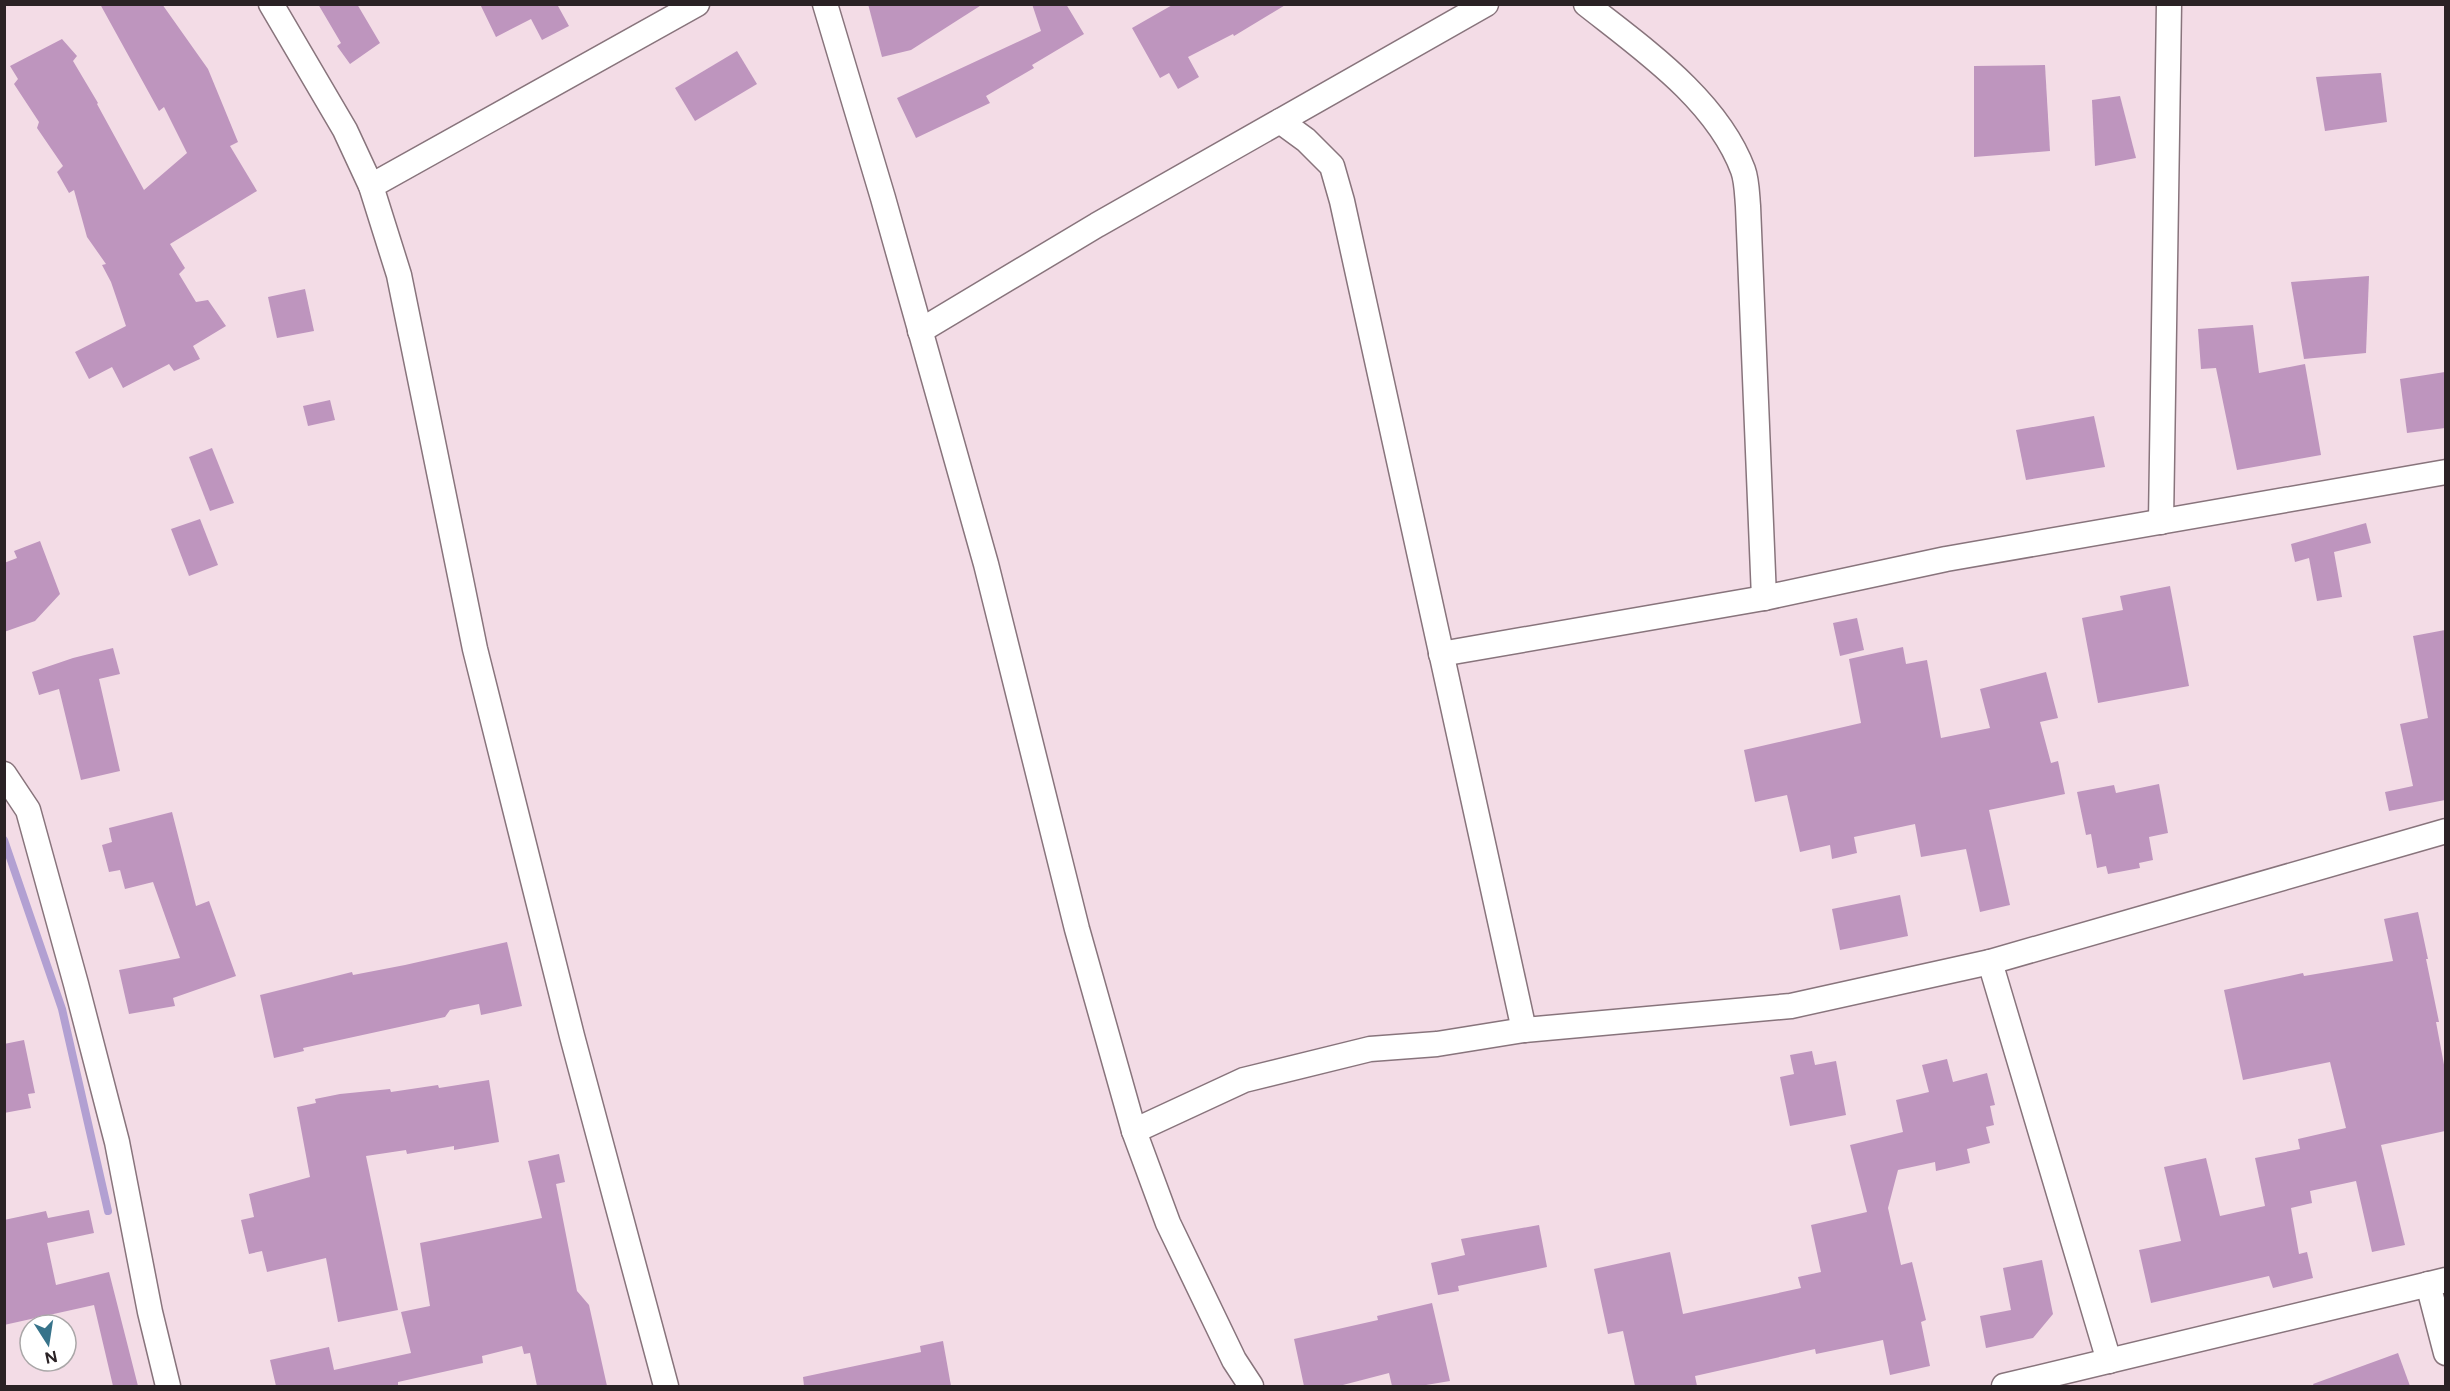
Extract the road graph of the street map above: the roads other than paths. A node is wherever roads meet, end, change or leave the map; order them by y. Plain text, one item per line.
1 (271, 4) edge
2 (697, 4) edge
3 (825, 4) edge
4 (1486, 4) edge
5 (1586, 4) edge
6 (2169, 4) edge
7 (1280, 122) junction
8 (372, 186) junction
9 (920, 331) junction
10 (2445, 472) edge
11 (2161, 522) junction
12 (1764, 598) junction
13 (1441, 654) junction
14 (4, 774) edge
15 (2445, 831) edge
16 (1990, 962) junction
17 (1524, 1030) junction
18 (1134, 1131) junction
19 (2437, 1282) edge
20 (2445, 1353) edge
21 (2109, 1361) junction
22 (168, 1386) edge
23 (666, 1386) edge
24 (1251, 1386) edge
25 (2004, 1386) edge

1 - 8 street
2 - 8 street
3 - 9 street
4 - 7 street
5 - 12 street
6 - 11 street
7 - 9 street
7 - 13 street
8 - 23 street
9 - 18 street
10 - 11 street
11 - 12 street
12 - 13 street
13 - 17 street
14 - 22 street
15 - 16 street
16 - 17 street
16 - 21 street
17 - 18 street
18 - 24 street
19 - 20 street
19 - 21 street
21 - 25 street

